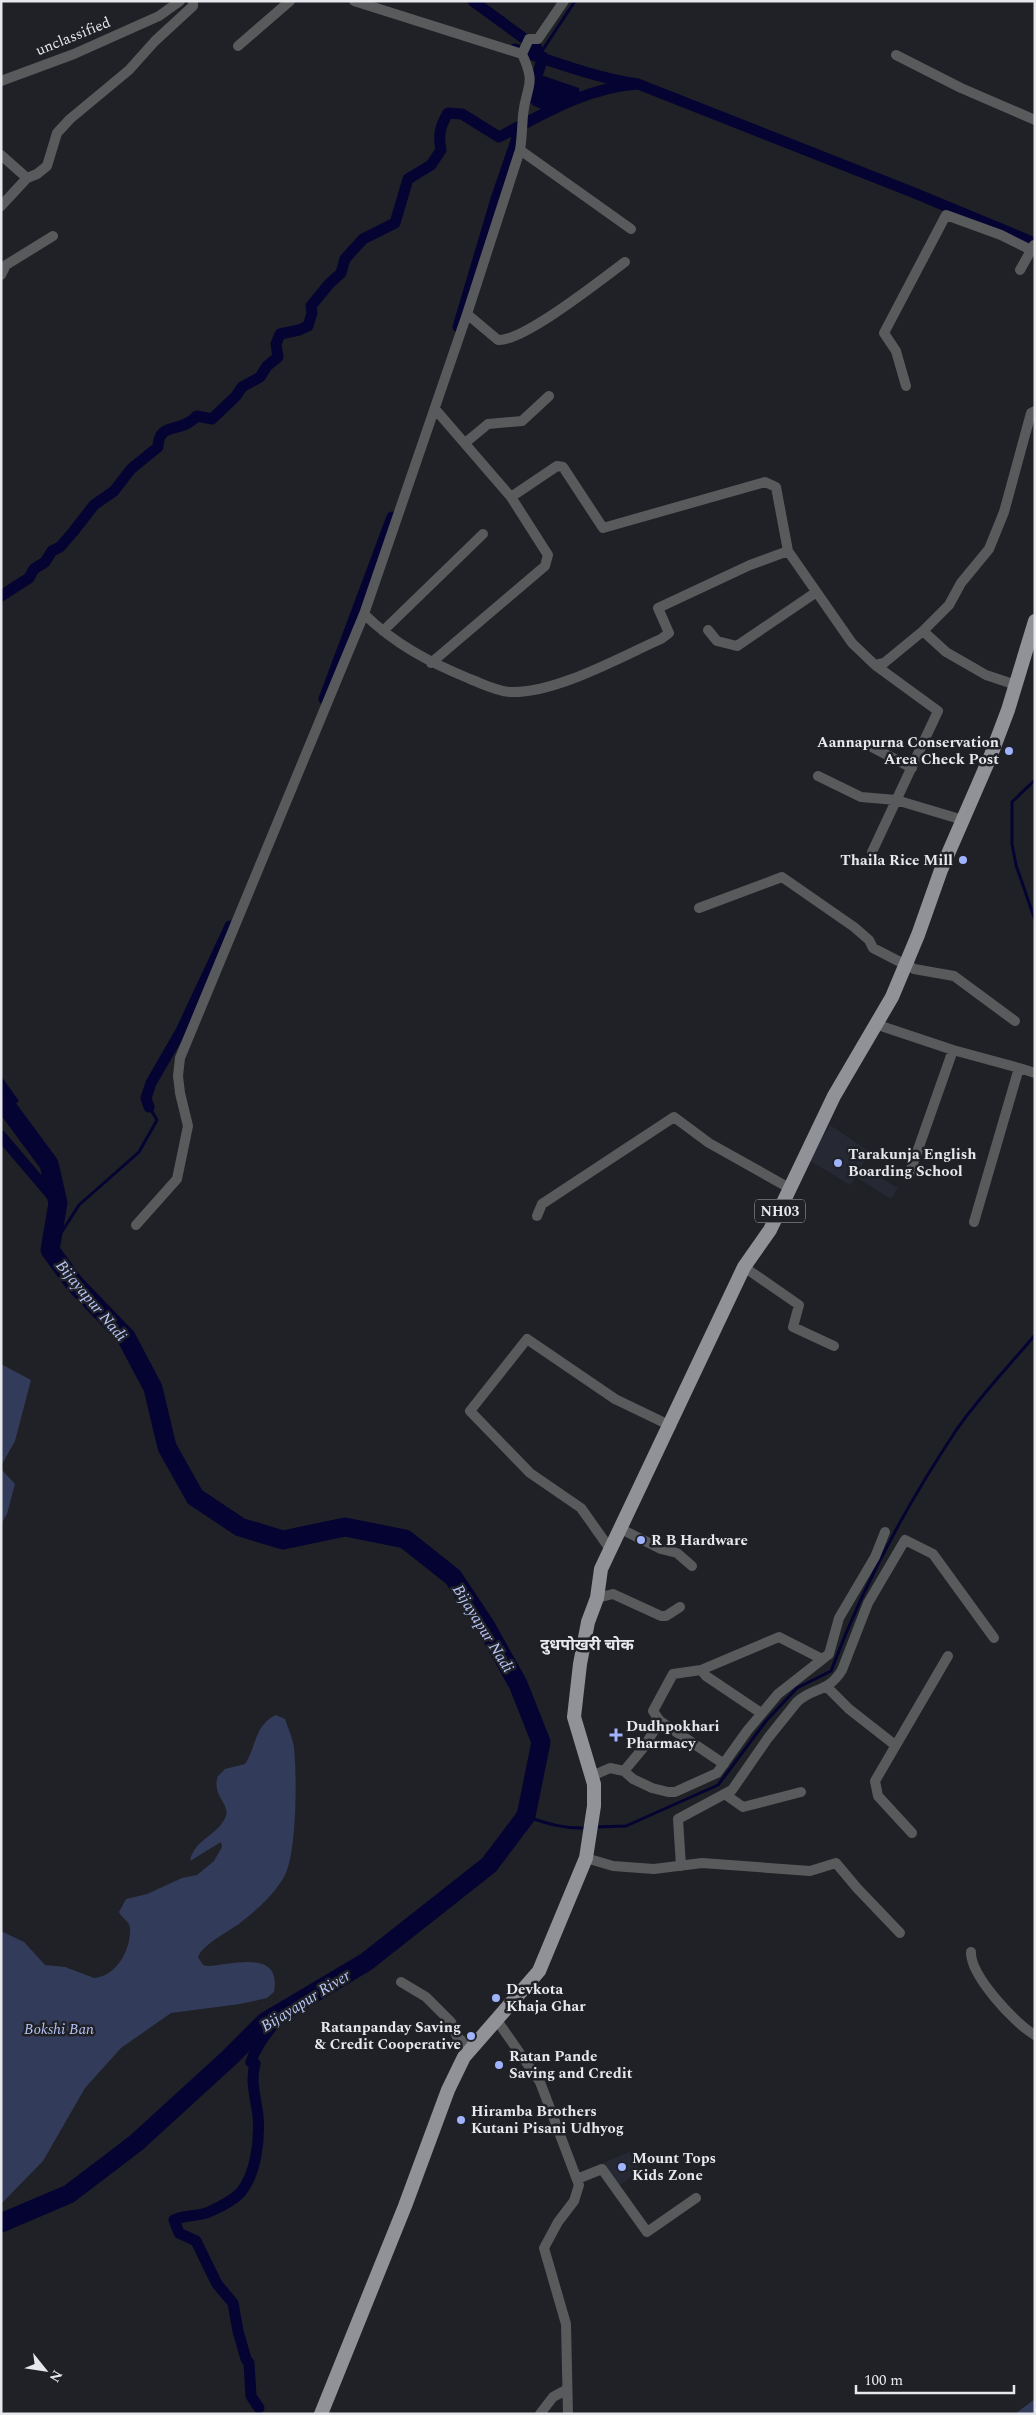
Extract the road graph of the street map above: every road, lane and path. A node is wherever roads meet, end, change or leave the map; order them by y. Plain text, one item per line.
1 (180, 1) edge
2 (193, 1) edge
3 (290, 1) edge
4 (354, 1) edge
5 (564, 1) edge
6 (238, 46) dead end
7 (522, 54) junction
8 (896, 55) dead end
9 (1, 81) edge
10 (1035, 120) edge
11 (520, 150) junction
12 (1, 155) edge
13 (27, 178) junction
14 (1, 206) edge
15 (631, 229) dead end
16 (53, 236) dead end
17 (1033, 247) edge
18 (625, 262) dead end
19 (1020, 270) dead end
20 (1, 275) edge
21 (467, 314) junction
22 (906, 386) dead end
23 (549, 396) dead end
24 (435, 409) junction
25 (1035, 411) edge
26 (465, 443) junction
27 (511, 497) junction
28 (483, 534) dead end
29 (788, 551) junction
30 (815, 593) junction
31 (364, 614) junction
32 (1035, 621) edge
33 (708, 630) dead end
34 (383, 631) junction
35 (923, 632) junction
36 (431, 663) junction
37 (876, 665) junction
38 (1016, 685) junction
39 (868, 745) dead end
40 (912, 768) junction
41 (818, 776) dead end
42 (896, 800) junction
43 (963, 820) junction
44 (872, 852) dead end
45 (699, 908) dead end
46 (906, 964) junction
47 (1015, 1021) dead end
48 (875, 1024) junction
49 (953, 1050) junction
50 (1019, 1068) junction
51 (1035, 1073) edge
52 (909, 1175) dead end
53 (791, 1189) junction
54 (537, 1216) dead end
55 (974, 1222) dead end
56 (136, 1225) dead end
57 (744, 1268) junction
58 (834, 1346) dead end
59 (670, 1426) junction
60 (620, 1529) junction
61 (885, 1532) dead end
62 (610, 1549) junction
63 (692, 1566) dead end
64 (597, 1598) junction
65 (680, 1607) dead end
66 (994, 1638) dead end
67 (948, 1656) dead end
68 (822, 1659) junction
69 (701, 1670) junction
70 (827, 1687) junction
71 (761, 1713) junction
72 (660, 1722) junction
73 (895, 1745) junction
74 (724, 1764) junction
75 (624, 1770) junction
76 (592, 1776) junction
77 (801, 1792) dead end
78 (726, 1795) junction
79 (912, 1833) dead end
80 (586, 1858) junction
81 (681, 1866) junction
82 (900, 1932) dead end
83 (971, 1952) dead end
84 (401, 1982) dead end
85 (496, 2019) junction
86 (1035, 2035) edge
87 (471, 2048) junction
88 (577, 2179) junction
89 (696, 2198) dead end
90 (566, 2390) junction
91 (321, 2414) edge
92 (540, 2414) edge
93 (568, 2414) edge

1 - 9 street, unclassified
2 - 13 street
3 - 6 street
4 - 7 street
5 - 7 street
7 - 11 street
8 - 10 street
11 - 15 street
11 - 21 street
12 - 13 street
13 - 14 street
16 - 20 street
17 - 19 street
17 - 22 street
18 - 21 street
21 - 24 street
23 - 26 street
24 - 26 street
24 - 31 street
25 - 35 street
26 - 27 street
27 - 29 street
27 - 36 street
28 - 34 street
29 - 30 street
29 - 36 street
30 - 33 street
30 - 37 street
31 - 34 street
31 - 56 street
32 - 38 main road, NH03
34 - 36 street
35 - 37 street
35 - 38 street
37 - 40 street
38 - 43 main road, NH03
39 - 40 street
40 - 42 street
41 - 42 street
42 - 43 street
42 - 44 street
43 - 46 main road, NH03
45 - 46 street
46 - 47 street
46 - 48 main road, NH03
48 - 49 street
48 - 53 main road, NH03
49 - 50 street
49 - 52 street
50 - 51 street
50 - 55 street
53 - 54 street
53 - 57 main road, NH03
57 - 58 street
57 - 59 main road, NH03
59 - 60 main road, NH03
59 - 62 street
60 - 62 main road, NH03
60 - 63 street
61 - 68 street
62 - 64 main road, NH03
64 - 65 street
64 - 76 main road, NH03
66 - 70 street
67 - 73 street
68 - 69 street
68 - 71 street
69 - 71 street
69 - 72 street
70 - 73 street
70 - 78 street
71 - 74 street
72 - 74 street
72 - 75 street
73 - 79 street
74 - 75 street
75 - 76 street
76 - 80 main road, NH03
77 - 78 street
78 - 81 street
80 - 81 street
80 - 85 main road, NH03
81 - 82 street
83 - 86 street
84 - 87 street
85 - 87 main road, NH03
85 - 88 street
87 - 91 main road, NH03
88 - 89 street
88 - 90 street
90 - 92 street
90 - 93 street

